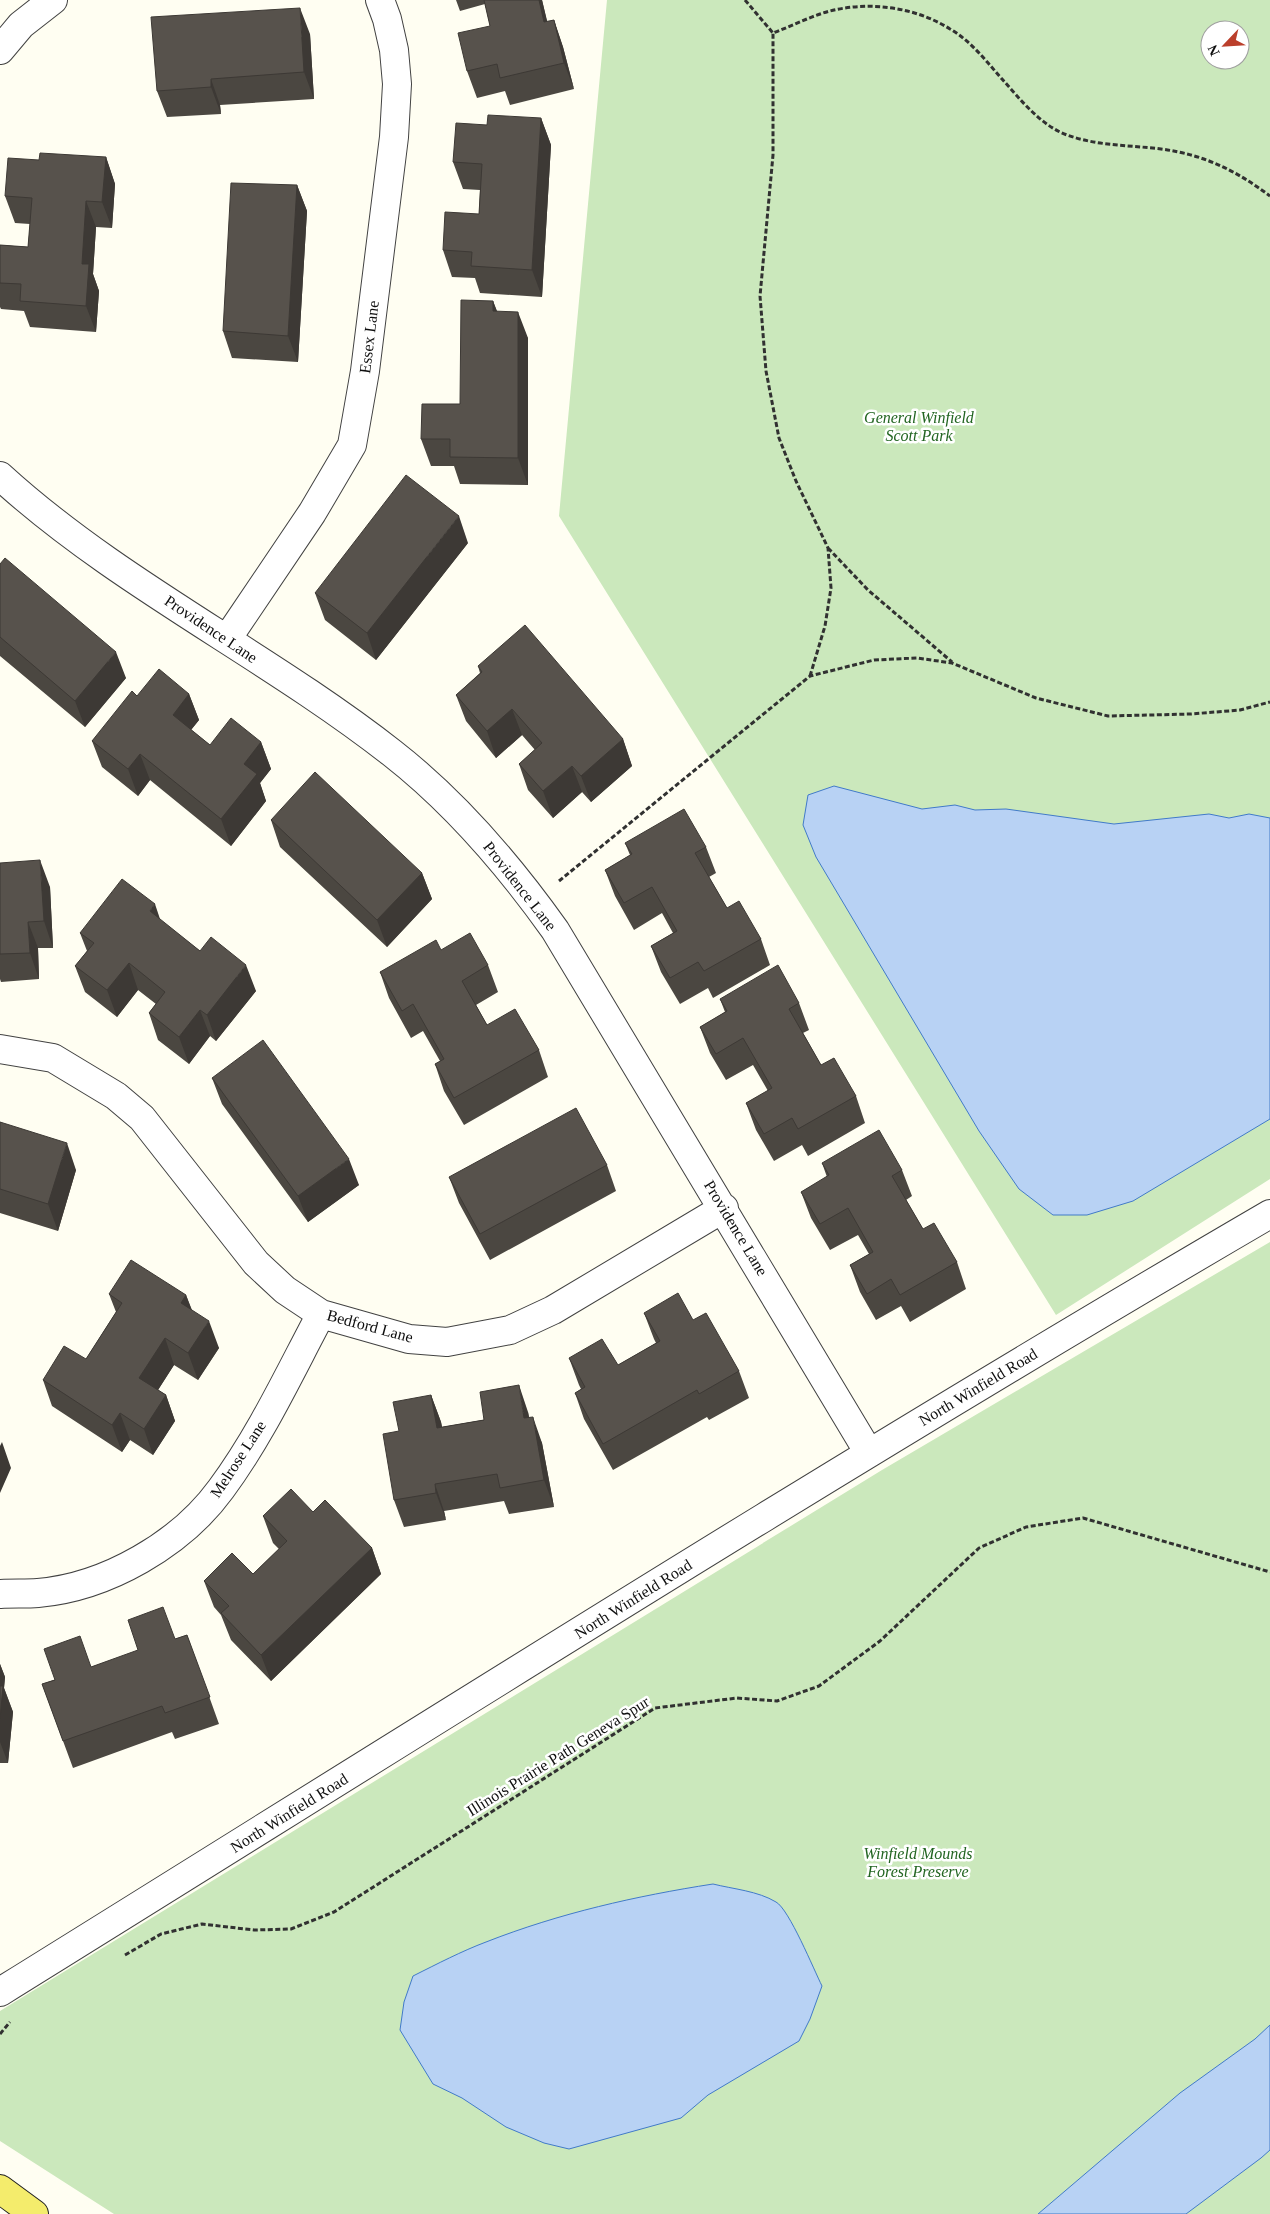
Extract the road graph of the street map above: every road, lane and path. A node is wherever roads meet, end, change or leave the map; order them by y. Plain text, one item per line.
1 (53, 0) edge
2 (380, 0) edge
3 (745, 0) edge
4 (773, 33) junction
5 (0, 50) edge
6 (1270, 196) edge
7 (0, 476) edge
8 (828, 548) junction
9 (227, 640) junction
10 (952, 663) junction
11 (810, 676) junction
12 (1270, 702) edge
13 (558, 882) dead end
14 (0, 1049) edge
15 (724, 1208) junction
16 (1270, 1214) edge
17 (321, 1314) junction
18 (869, 1453) junction
19 (1270, 1572) edge
20 (0, 1594) edge
21 (119, 1958) dead end
22 (0, 1992) edge
23 (19, 2017) dead end
24 (0, 2034) edge
25 (0, 2189) edge
26 (34, 2214) edge

1 - 5 street
2 - 9 street, Essex Lane
3 - 4 path
4 - 6 path
4 - 8 path
7 - 9 street, Providence Lane
8 - 10 path
8 - 11 path
9 - 15 street, Providence Lane
10 - 11 path
10 - 12 path
11 - 13 path
14 - 17 street, Bedford Lane
15 - 17 street, Bedford Lane
15 - 18 street, Providence Lane
16 - 18 street, North Winfield Road
17 - 20 street, Melrose Lane
18 - 22 street, North Winfield Road
19 - 21 path, Illinois Prairie Path Geneva Spur
23 - 24 path
25 - 26 main road

